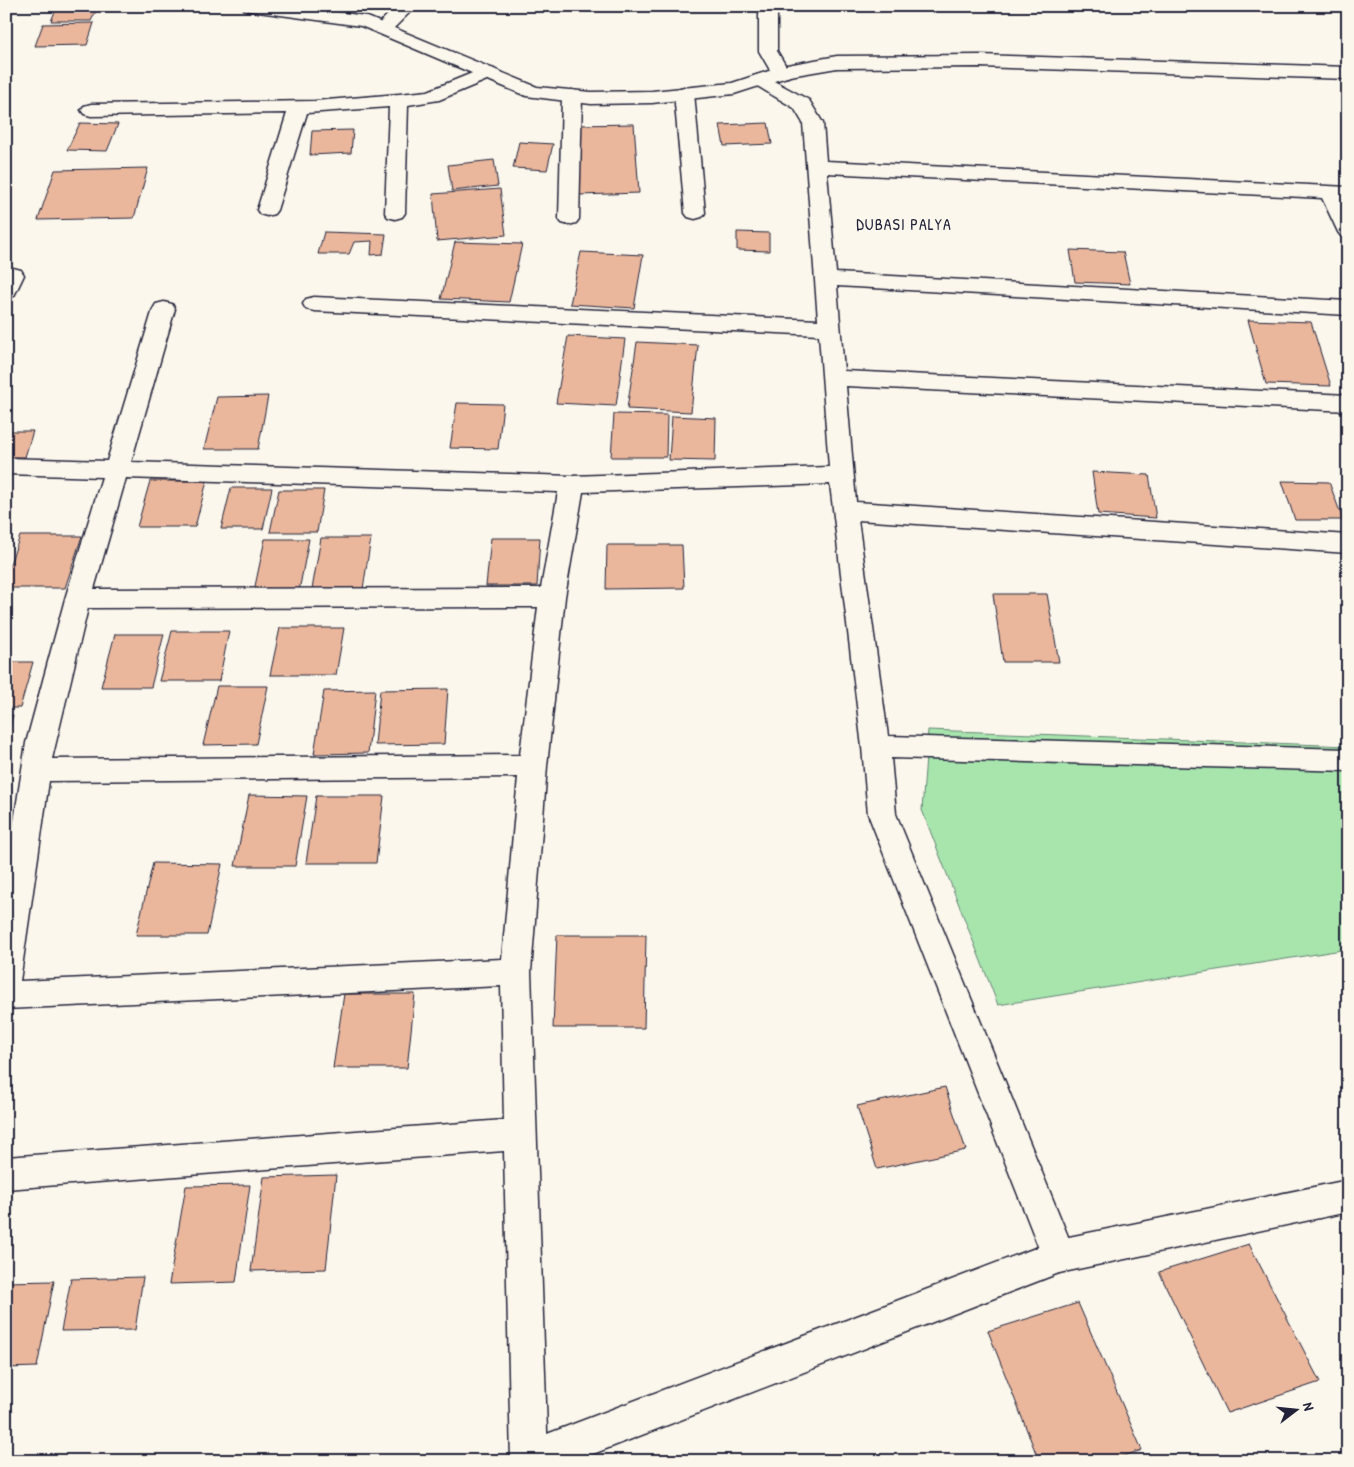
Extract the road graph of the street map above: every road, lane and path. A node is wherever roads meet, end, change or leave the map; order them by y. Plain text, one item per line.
1 (251, 6) edge
2 (407, 6) edge
3 (768, 6) edge
4 (383, 29) junction
5 (487, 73) junction
6 (1348, 73) edge
7 (771, 76) junction
8 (684, 93) junction
9 (572, 96) junction
10 (399, 100) junction
11 (299, 107) junction
12 (91, 110) dead end
13 (816, 166) junction
14 (1339, 193) edge
15 (267, 210) dead end
16 (395, 213) dead end
17 (695, 213) dead end
18 (569, 219) dead end
19 (1348, 232) edge
20 (825, 279) junction
21 (314, 304) dead end
22 (1348, 308) edge
23 (164, 309) dead end
24 (829, 328) junction
25 (833, 378) junction
26 (1348, 403) edge
27 (6, 466) edge
28 (117, 469) junction
29 (841, 475) junction
30 (572, 484) junction
31 (844, 510) junction
32 (1348, 544) edge
33 (552, 597) junction
34 (78, 599) junction
35 (876, 747) junction
36 (1348, 760) edge
37 (533, 766) junction
38 (36, 770) junction
39 (16, 856) edge
40 (516, 972) junction
41 (6, 977) edge
42 (6, 995) edge
43 (520, 1134) junction
44 (6, 1173) edge
45 (1348, 1196) edge
46 (1059, 1256) junction
47 (528, 1460) edge

1 - 4 street
2 - 4 street
3 - 7 street
4 - 5 street
5 - 9 street
5 - 10 street
6 - 7 street
7 - 8 street
7 - 13 street
8 - 9 street
8 - 17 street
9 - 18 street
10 - 11 street
10 - 16 street
11 - 12 street
11 - 15 street
13 - 14 street
13 - 20 street
14 - 19 street
20 - 22 street
20 - 24 street
21 - 24 street
23 - 28 street
24 - 25 street
25 - 26 street
25 - 29 street
27 - 28 street
28 - 30 street
28 - 34 street
29 - 30 street
29 - 31 street
30 - 33 street
31 - 32 street
31 - 35 street
33 - 34 street
33 - 37 street
34 - 38 street
35 - 36 street
35 - 46 street
37 - 38 street
37 - 40 street
38 - 39 street
39 - 41 street
40 - 42 street
40 - 43 street
43 - 44 street
43 - 47 street
45 - 46 street
46 - 47 street

